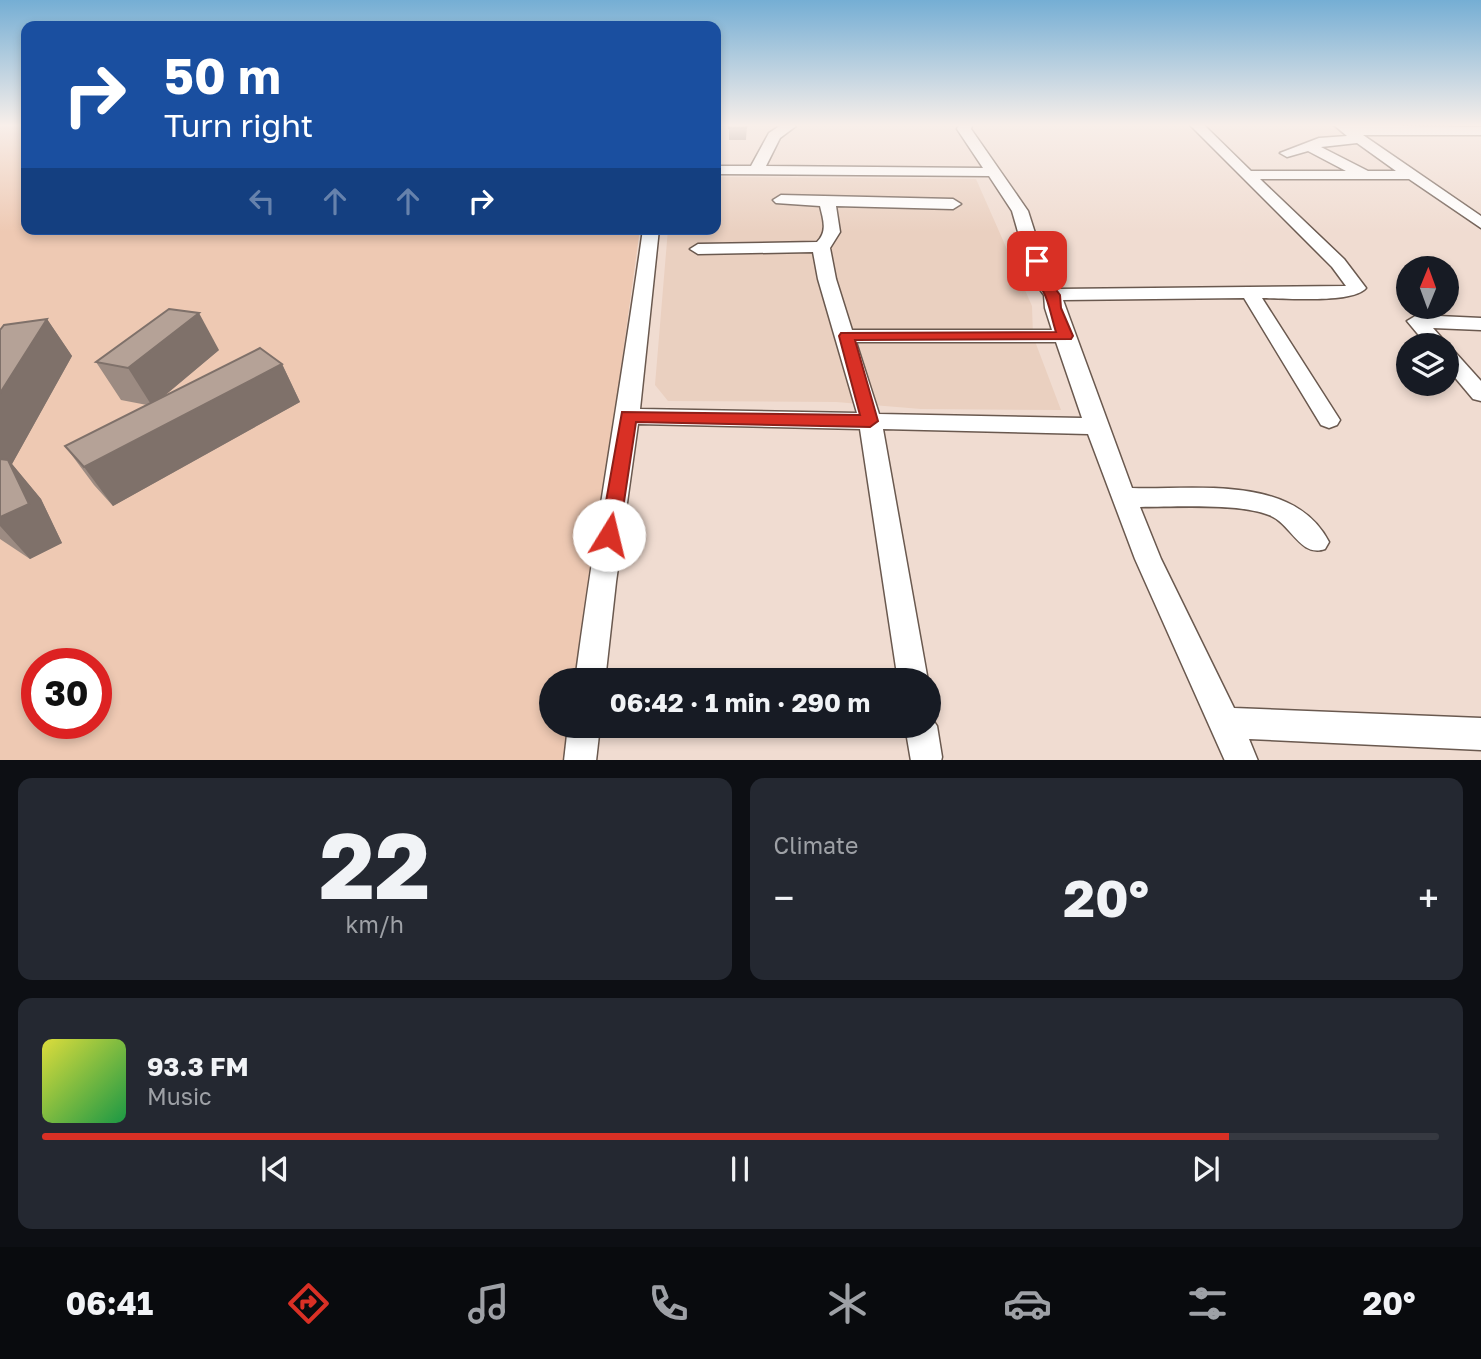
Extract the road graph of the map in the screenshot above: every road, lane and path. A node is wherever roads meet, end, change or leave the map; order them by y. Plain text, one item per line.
1 (762, 160) edge
2 (985, 160) edge
3 (1234, 160) edge
4 (1336, 160) edge
5 (1390, 160) edge
6 (721, 170) edge
7 (757, 170) junction
8 (993, 172) junction
9 (1248, 174) junction
10 (1410, 175) junction
11 (1366, 176) junction
12 (781, 200) dead end
13 (827, 202) junction
14 (953, 204) dead end
15 (1481, 223) edge
16 (649, 235) edge
17 (821, 247) junction
18 (698, 249) dead end
19 (1250, 294) junction
20 (1053, 295) junction
21 (1481, 324) edge
22 (1428, 333) edge
23 (846, 336) junction
24 (1065, 336) junction
25 (1459, 369) edge
26 (1481, 394) edge
27 (628, 416) junction
28 (1329, 420) dead end
29 (870, 421) junction
30 (1096, 426) junction
31 (1124, 497) junction
32 (1316, 542) dead end
33 (592, 668) edge
34 (911, 668) edge
35 (1224, 723) junction
36 (1481, 734) edge
37 (583, 738) edge
38 (580, 760) edge
39 (1242, 760) edge

1 - 7 street
2 - 8 street
3 - 9 street
4 - 11 street
5 - 10 street
6 - 7 street
7 - 8 street
8 - 20 street
9 - 11 street
9 - 19 street
10 - 11 street
10 - 15 street
12 - 13 street
13 - 14 street
13 - 17 street
16 - 27 street
17 - 18 street
17 - 23 street
19 - 20 street
19 - 28 street
20 - 24 street
21 - 22 street
23 - 24 street
23 - 29 street
24 - 30 street
25 - 26 street
27 - 29 street
27 - 33 street
29 - 30 street
29 - 34 street
30 - 31 street
31 - 32 street
31 - 35 street
35 - 36 street
35 - 39 street
37 - 38 street

